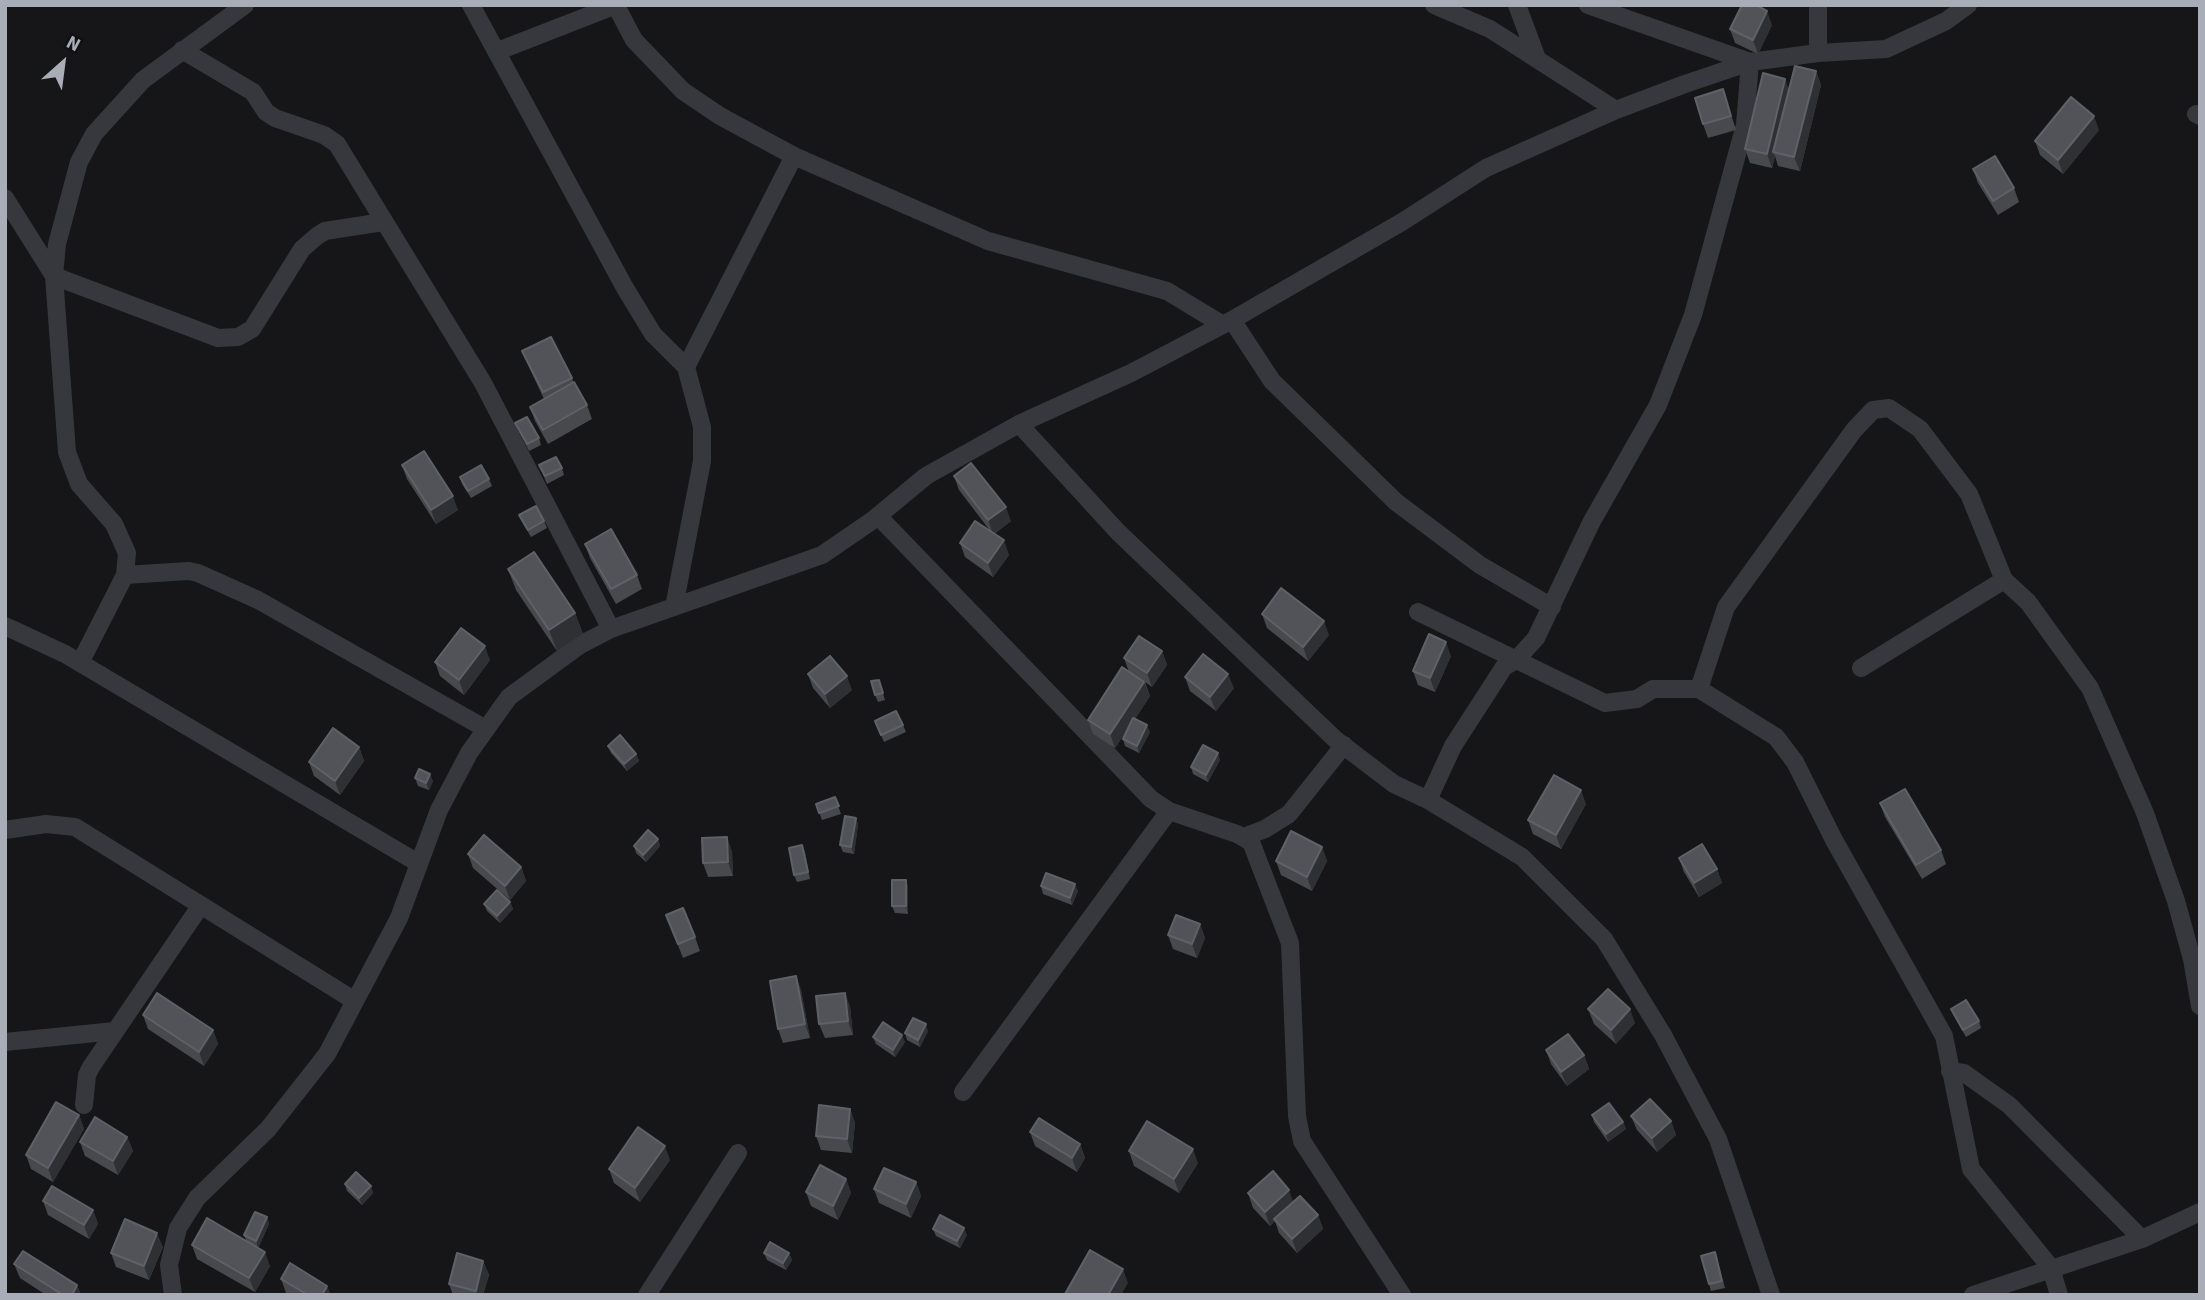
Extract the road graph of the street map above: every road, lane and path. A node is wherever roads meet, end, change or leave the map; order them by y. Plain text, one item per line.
1 (245, 5) edge
2 (471, 5) edge
3 (616, 5) edge
4 (1434, 5) edge
5 (1517, 5) edge
6 (1588, 5) edge
7 (1818, 5) edge
8 (1968, 5) edge
9 (182, 50) junction
10 (498, 51) junction
11 (1818, 52) junction
12 (1536, 56) junction
13 (1750, 62) junction
14 (1616, 110) junction
15 (794, 156) junction
16 (5, 198) edge
17 (383, 222) junction
18 (54, 275) junction
19 (1228, 322) junction
20 (686, 367) junction
21 (1019, 424) junction
22 (877, 516) junction
23 (125, 575) junction
24 (2004, 580) junction
25 (674, 607) junction
26 (1552, 607) junction
27 (1418, 612) dead end
28 (5, 626) edge
29 (611, 629) junction
30 (1516, 660) junction
31 (80, 663) junction
32 (1861, 668) dead end
33 (1699, 689) junction
34 (486, 729) junction
35 (1344, 745) junction
36 (1428, 800) junction
37 (1169, 811) junction
38 (5, 830) edge
39 (1244, 837) junction
40 (418, 863) junction
41 (201, 905) junction
42 (355, 1001) junction
43 (2200, 1006) edge
44 (116, 1031) junction
45 (5, 1042) edge
46 (1950, 1071) junction
47 (963, 1092) dead end
48 (84, 1105) dead end
49 (738, 1153) dead end
50 (2200, 1212) edge
51 (2142, 1239) junction
52 (2051, 1268) junction
53 (173, 1295) edge
54 (647, 1295) edge
55 (1402, 1295) edge
56 (1771, 1295) edge
57 (1973, 1295) edge
58 (2059, 1295) edge

1 - 9 street
2 - 10 street
3 - 10 street
3 - 15 street
4 - 12 street
5 - 12 street
6 - 13 street
7 - 11 street
8 - 11 street
9 - 17 street
9 - 18 street
10 - 20 street
11 - 13 street
12 - 14 street
13 - 14 street
13 - 26 street
14 - 19 street
15 - 19 street
15 - 20 street
16 - 18 street
17 - 18 street
17 - 29 street
18 - 23 street
19 - 21 street
19 - 26 street
20 - 25 street
21 - 22 street
21 - 35 street
22 - 25 street
22 - 37 street
23 - 31 street
23 - 34 street
24 - 32 street
24 - 33 street
24 - 43 street
25 - 29 street
26 - 30 street
27 - 30 street
28 - 31 street
29 - 34 street
30 - 33 street
30 - 36 street
31 - 40 street
33 - 46 street
34 - 40 street
35 - 36 street
35 - 39 street
36 - 56 street
37 - 39 street
37 - 47 street
38 - 41 street
39 - 55 street
40 - 42 street
41 - 42 street
41 - 44 street
42 - 53 street
44 - 45 street
44 - 48 street
46 - 51 street
46 - 52 street
49 - 54 street
50 - 51 street
51 - 52 street
52 - 57 street
52 - 58 street

